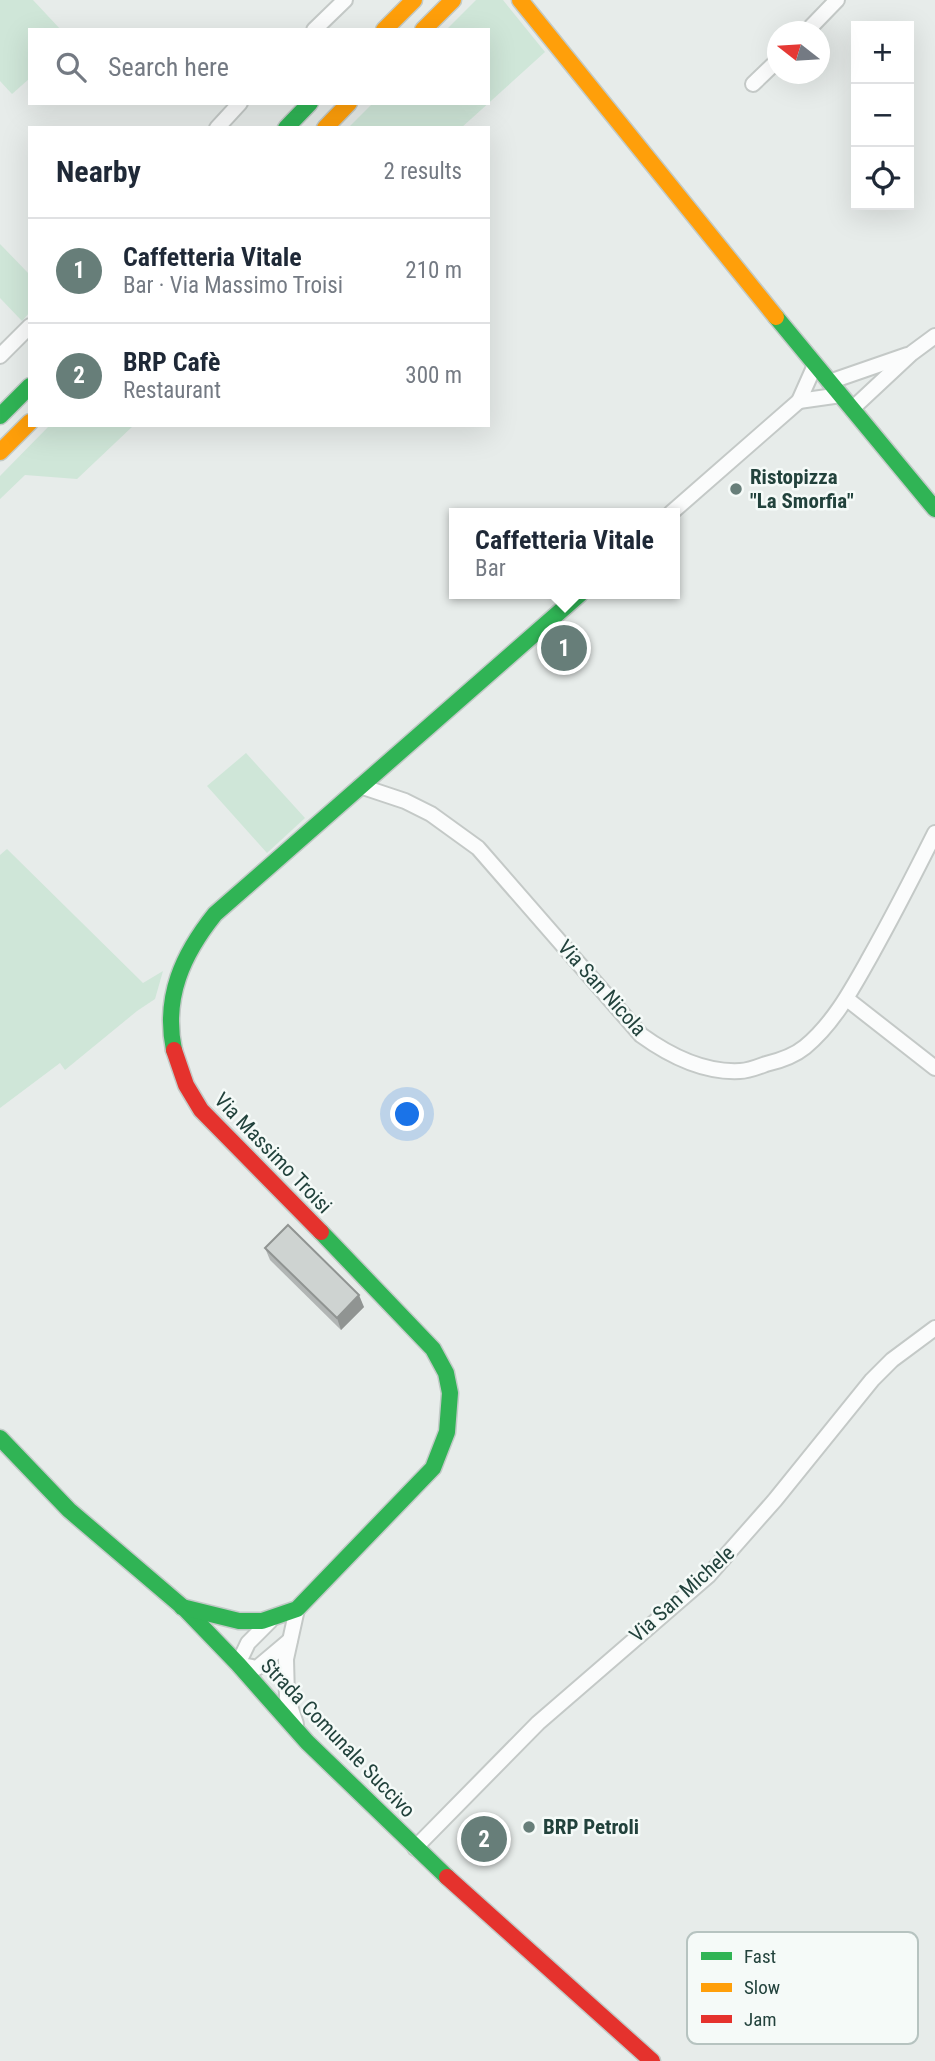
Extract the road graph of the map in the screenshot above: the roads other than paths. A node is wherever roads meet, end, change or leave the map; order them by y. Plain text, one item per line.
1 (345, 0) edge
2 (414, 0) edge
3 (453, 0) edge
4 (520, 0) edge
5 (837, 0) edge
6 (817, 21) edge
7 (316, 28) edge
8 (386, 28) edge
9 (425, 28) edge
10 (767, 71) edge
11 (753, 84) dead end
12 (238, 105) edge
13 (308, 105) edge
14 (347, 105) edge
15 (219, 126) edge
16 (288, 126) edge
17 (327, 126) edge
18 (28, 328) edge
19 (935, 336) edge
20 (912, 353) junction
21 (0, 356) edge
22 (815, 365) junction
23 (829, 382) junction
24 (28, 388) edge
25 (841, 396) junction
26 (799, 401) junction
27 (852, 409) junction
28 (0, 416) edge
29 (28, 424) edge
30 (0, 452) edge
31 (677, 508) edge
32 (935, 509) edge
33 (574, 599) edge
34 (360, 786) junction
35 (935, 833) edge
36 (847, 999) junction
37 (935, 1068) edge
38 (935, 1328) edge
39 (0, 1438) edge
40 (182, 1607) junction
41 (297, 1609) junction
42 (274, 1618) junction
43 (290, 1640) junction
44 (238, 1664) junction
45 (299, 1732) junction
46 (415, 1848) junction
47 (652, 2061) edge

1 - 7 street
2 - 8 main road
3 - 9 main road
4 - 22 main road
5 - 6 street
10 - 11 street
12 - 15 street
13 - 16 main road
14 - 17 main road
18 - 21 street
19 - 20 street
20 - 23 street
20 - 27 street
22 - 23 main road
22 - 26 street
23 - 25 main road
24 - 28 main road
25 - 26 street
25 - 27 main road
26 - 31 street
27 - 32 main road
29 - 30 main road
33 - 34 main road, Via Massimo Troisi
34 - 36 street, Via San Nicola
34 - 41 main road, Via Massimo Troisi
35 - 36 street, Via San Nicola
36 - 37 street
38 - 46 street, Via San Michele
39 - 40 main road, Strada Comunale Succivo
40 - 42 main road, Via Massimo Troisi
40 - 44 main road, Strada Comunale Succivo
41 - 42 main road, Via Massimo Troisi
41 - 43 street
42 - 44 street, Via Massimo Troisi
43 - 44 street
43 - 45 street
44 - 45 main road, Strada Comunale Succivo
45 - 46 main road, Strada Comunale Succivo
46 - 47 main road, Strada Comunale Succivo

